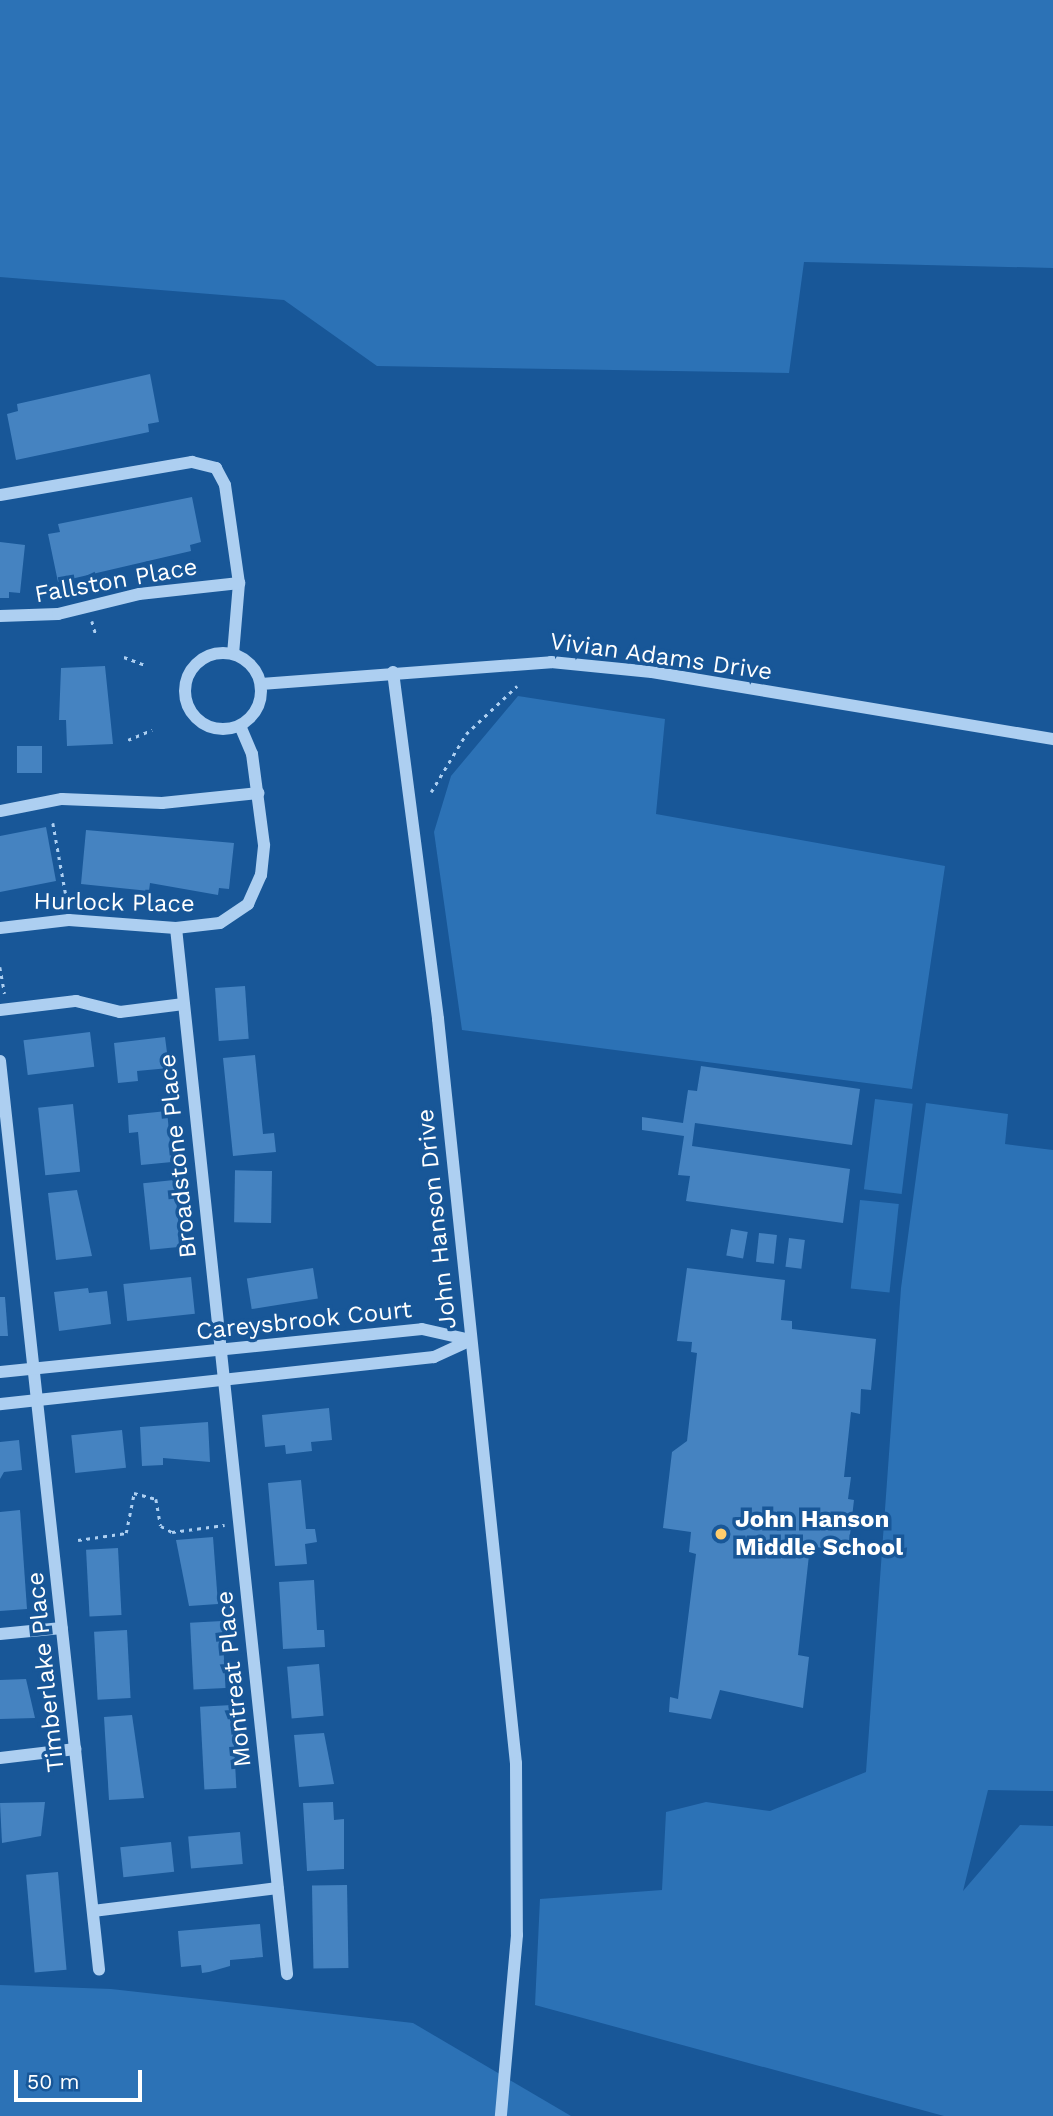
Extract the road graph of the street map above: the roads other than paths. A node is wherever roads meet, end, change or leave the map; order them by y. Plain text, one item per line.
1 (0, 495) edge
2 (239, 583) junction
3 (0, 616) edge
4 (233, 654) junction
5 (393, 672) junction
6 (261, 684) junction
7 (240, 726) junction
8 (1053, 739) edge
9 (258, 793) junction
10 (0, 811) edge
11 (0, 928) edge
12 (176, 928) junction
13 (183, 1004) junction
14 (0, 1010) edge
15 (0, 1061) edge
16 (471, 1340) junction
17 (220, 1350) junction
18 (34, 1369) junction
19 (0, 1372) edge
20 (223, 1380) junction
21 (37, 1401) junction
22 (0, 1404) edge
23 (62, 1628) junction
24 (0, 1634) edge
25 (75, 1749) junction
26 (0, 1758) edge
27 (278, 1888) junction
28 (93, 1910) junction
29 (99, 1969) dead end
30 (287, 1974) dead end
31 (501, 2116) edge

1 - 2 street
2 - 3 street, Fallston Place
2 - 4 street
4 - 6 street
4 - 7 street
5 - 6 street, Vivian Adams Drive
5 - 8 street, Vivian Adams Drive
5 - 16 street, John Hanson Drive
6 - 7 street
7 - 9 street, Hurlock Place
9 - 10 street
9 - 12 street, Hurlock Place
11 - 12 street, Hurlock Place
12 - 13 street, Broadstone Place
13 - 14 street
13 - 17 street, Broadstone Place
15 - 18 street, Timberlake Place
16 - 17 street, Careysbrook Court
16 - 20 street, Careysbrook Court
16 - 31 street, John Hanson Drive
17 - 18 street, Careysbrook Court
17 - 20 street, Broadstone Place
18 - 19 street, Careysbrook Court
18 - 21 street, Timberlake Place
20 - 21 street, Careysbrook Court
20 - 27 street, Montreat Place
21 - 22 street, Careysbrook Court
21 - 23 street, Timberlake Place
23 - 24 street
23 - 25 street, Timberlake Place
25 - 26 street
25 - 28 street, Timberlake Place
27 - 28 street
27 - 30 street, Montreat Place
28 - 29 street, Timberlake Place

